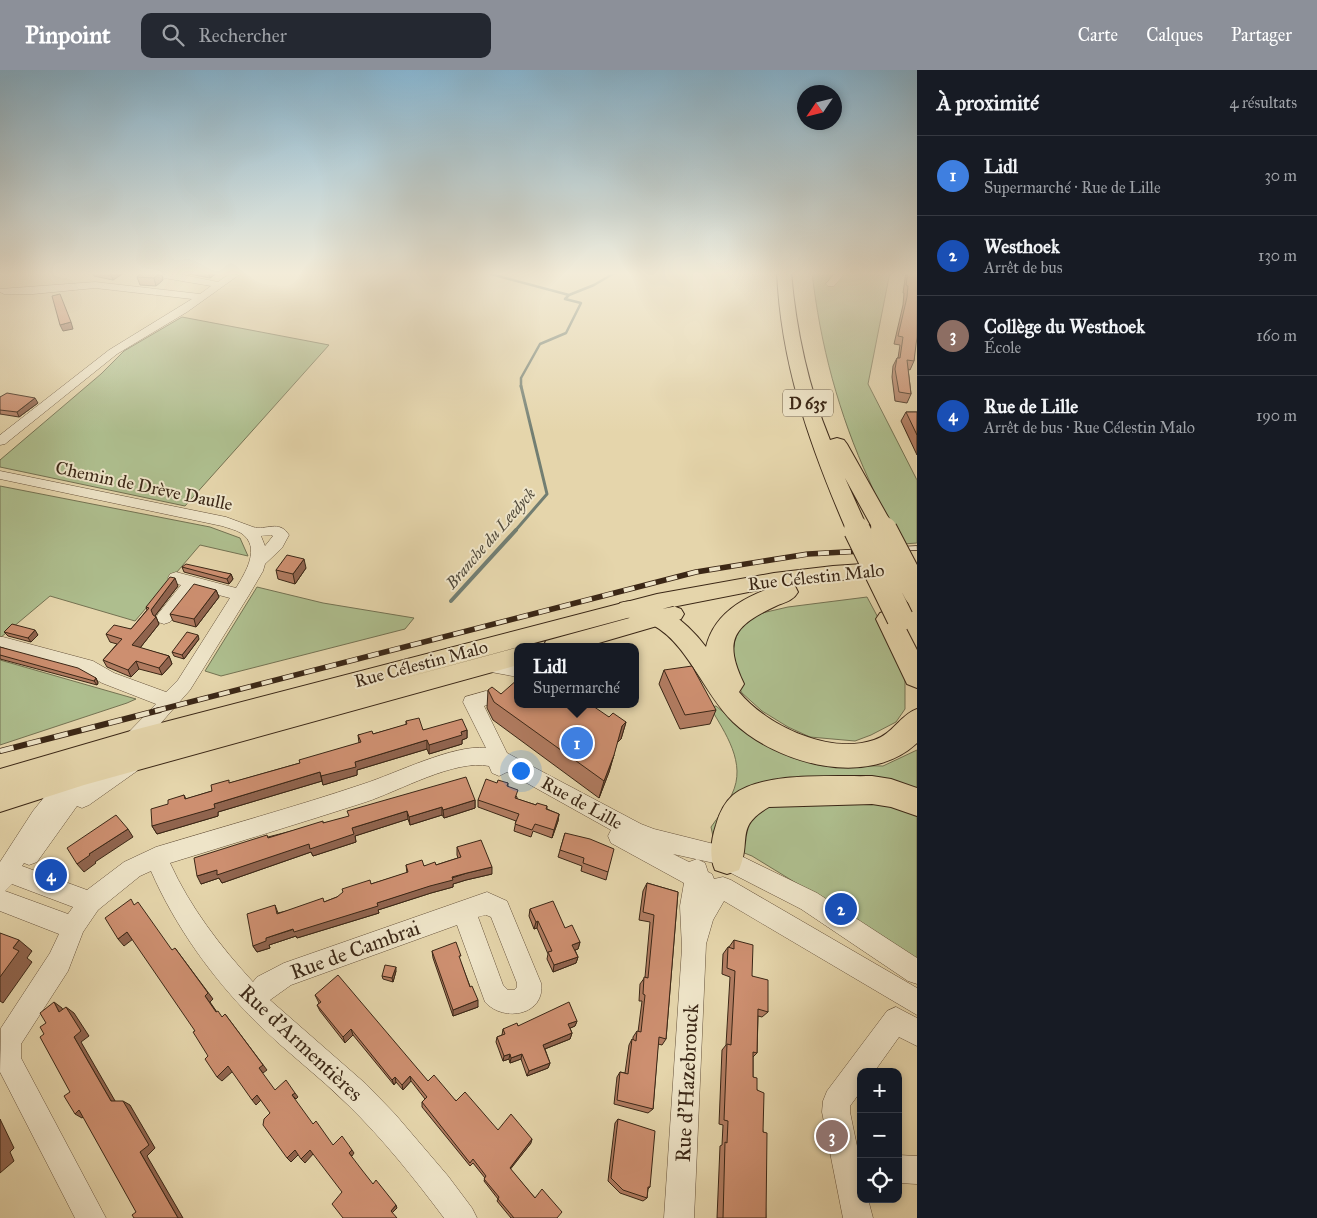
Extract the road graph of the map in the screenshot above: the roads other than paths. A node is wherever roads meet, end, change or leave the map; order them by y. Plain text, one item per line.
1 (155, 326) edge
2 (788, 326) edge
3 (807, 326) edge
4 (0, 423) edge
5 (18, 426) junction
6 (0, 441) edge
7 (832, 451) junction
8 (0, 475) edge
9 (864, 526) junction
10 (251, 533) junction
11 (259, 560) junction
12 (917, 568) edge
13 (176, 578) edge
14 (917, 581) edge
15 (884, 582) joint
16 (192, 583) junction
17 (786, 592) junction
18 (917, 593) edge
19 (241, 595) junction
20 (629, 609) junction
21 (902, 617) edge
22 (164, 618) dead end
23 (659, 618) junction
24 (3, 643) dead end
25 (568, 643) edge
26 (917, 654) edge
27 (514, 657) edge
28 (196, 663) junction
29 (486, 665) junction
30 (514, 669) edge
31 (917, 677) edge
32 (486, 698) dead end
33 (164, 700) junction
34 (917, 721) edge
35 (108, 747) junction
36 (139, 749) junction
37 (816, 751) junction
38 (499, 763) junction
39 (84, 774) junction
40 (0, 780) edge
41 (0, 800) edge
42 (917, 802) edge
43 (29, 855) junction
44 (156, 857) junction
45 (723, 857) junction
46 (5, 879) edge
47 (708, 881) junction
48 (0, 900) edge
49 (90, 902) junction
50 (464, 911) dead end
51 (73, 927) junction
52 (917, 972) edge
53 (253, 1000) junction
54 (917, 1002) edge
55 (917, 1033) edge
56 (853, 1166) edge
57 (902, 1169) edge
58 (917, 1170) edge
59 (91, 1218) edge
60 (462, 1218) edge
61 (679, 1218) edge
62 (858, 1218) edge

1 - 5 street
2 - 7 highway, D 635
3 - 7 highway, D 635
4 - 5 street
5 - 6 street
7 - 9 highway
7 - 9 highway
8 - 10 street, Chemin de Drève Daulle
9 - 18 highway, bridge
9 - 21 highway
10 - 11 street
10 - 11 street
11 - 19 street, Rue Célestin Malo
12 - 20 main road, Rue Célestin Malo
13 - 16 street
14 - 15 highway
15 - 17 main road, Rue Célestin Malo
16 - 19 street
16 - 22 street
17 - 23 main road, Rue Célestin Malo
17 - 37 highway
19 - 28 street, Rue Célestin Malo
20 - 23 highway
20 - 36 main road, Rue Célestin Malo
21 - 26 highway
21 - 31 highway
23 - 25 main road, Rue Célestin Malo
23 - 37 highway
24 - 33 street
27 - 29 main road, Rue Célestin Malo
28 - 33 street, Rue Célestin Malo
28 - 36 street, Rue Célestin Malo
29 - 30 street
29 - 36 main road, Rue Célestin Malo
32 - 38 street
33 - 35 street, Rue Célestin Malo
34 - 37 highway
35 - 36 main road, Rue Célestin Malo
35 - 39 street, Rue Célestin Malo
35 - 40 main road
36 - 39 main road, Rue Célestin Malo
36 - 43 street, Rue Célestin Malo
38 - 44 street, Rue de Lille
38 - 45 street, Rue de Lille
38 - 47 street, Rue de Lille
39 - 41 main road
39 - 43 street, Rue Célestin Malo
39 - 46 street, Rue Célestin Malo
42 - 45 highway
43 - 46 street, Rue Célestin Malo
44 - 49 street, Rue de Lille
44 - 53 street, Rue d'Armentières
45 - 47 street
45 - 47 street
45 - 52 street, Rue de Lille
46 - 49 street
47 - 54 street, Rue de Lille
47 - 61 street, Rue d'Hazebrouck
48 - 51 street
49 - 51 street, Rue de Lille
50 - 53 street, Rue de Cambrai
51 - 59 street, Rue de Lille
53 - 60 street, Rue d'Armentières
55 - 56 street
56 - 62 street
57 - 58 street

